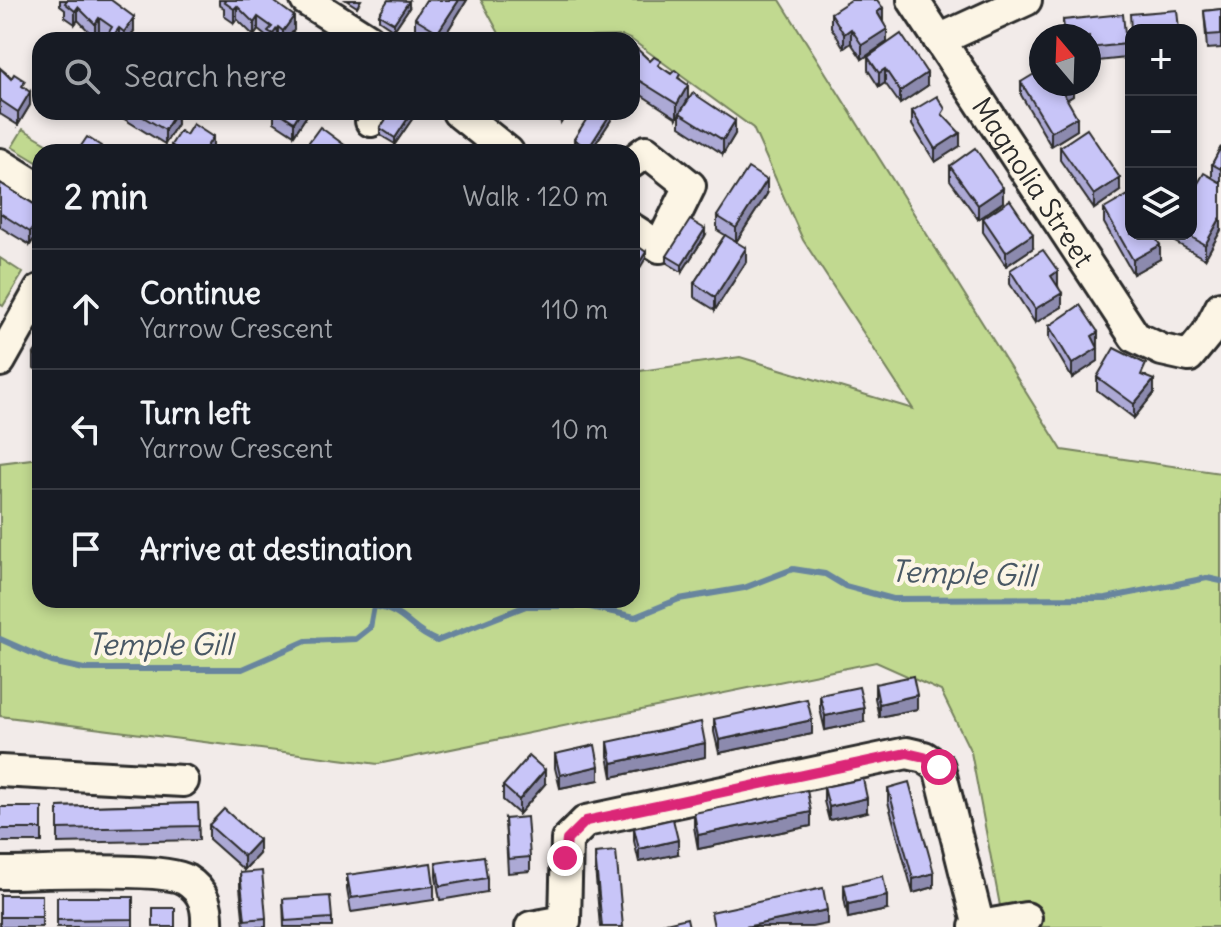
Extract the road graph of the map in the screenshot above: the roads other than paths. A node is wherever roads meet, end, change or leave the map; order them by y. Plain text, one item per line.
1 (306, 0) edge
2 (913, 0) edge
3 (1026, 0) edge
4 (356, 32) edge
5 (939, 40) junction
6 (468, 120) edge
7 (498, 144) edge
8 (640, 156) edge
9 (0, 164) edge
10 (32, 184) edge
11 (640, 234) edge
12 (32, 304) edge
13 (1221, 307) edge
14 (0, 361) edge
15 (0, 771) edge
16 (183, 781) dead end
17 (0, 873) edge
18 (1026, 918) dead end
19 (565, 924) edge
20 (207, 927) edge
21 (531, 927) edge
22 (978, 927) edge

1 - 4 street
2 - 5 street, Magnolia Street
3 - 5 street
5 - 13 street, Magnolia Street
6 - 7 street
8 - 11 street
9 - 10 street
12 - 14 street
15 - 16 street
17 - 20 street
18 - 22 street
19 - 21 street
19 - 22 street

